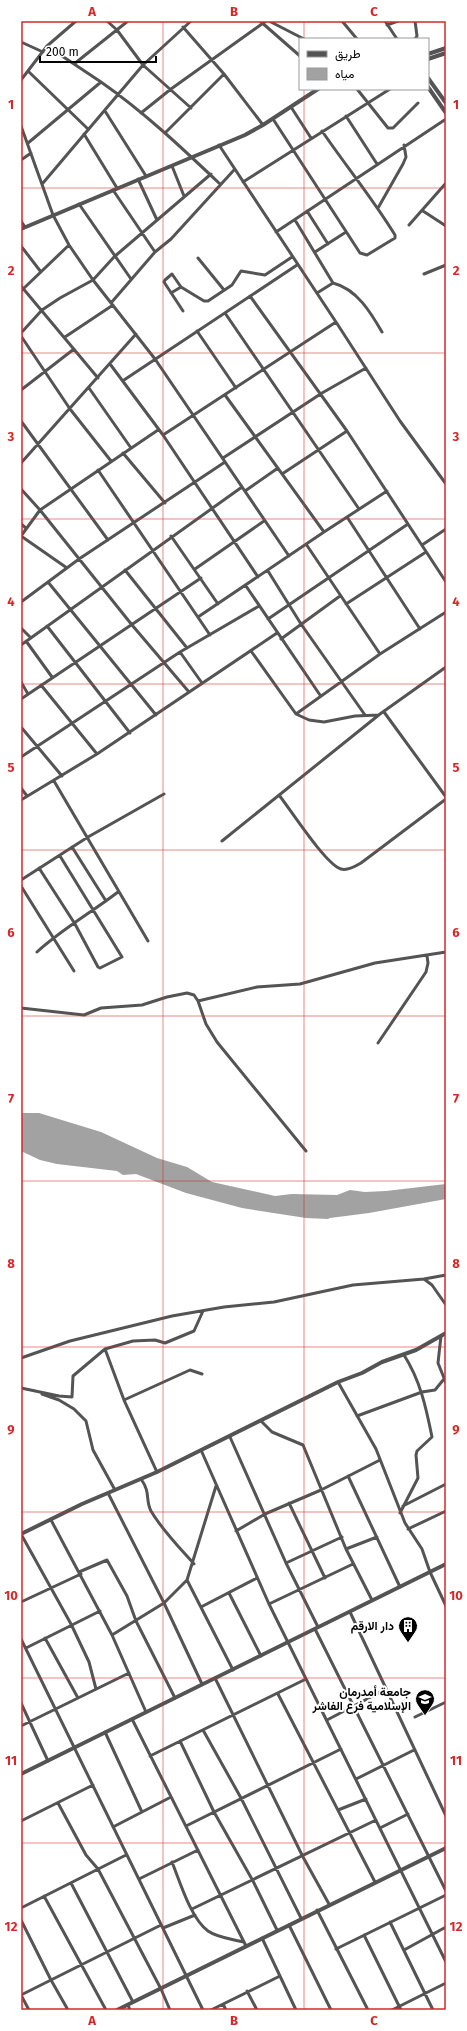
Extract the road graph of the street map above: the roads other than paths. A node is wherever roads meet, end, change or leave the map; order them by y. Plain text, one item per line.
1 (76, 21) edge
2 (107, 21) edge
3 (128, 21) edge
4 (191, 21) edge
5 (268, 21) edge
6 (342, 21) edge
7 (385, 21) edge
8 (398, 21) edge
9 (414, 21) edge
10 (261, 22) edge
11 (276, 22) edge
12 (387, 25) junction
13 (183, 27) junction
14 (117, 30) junction
15 (302, 38) edge
16 (356, 38) edge
17 (396, 38) edge
18 (416, 38) edge
19 (21, 42) edge
20 (47, 46) junction
21 (446, 48) edge
22 (43, 52) junction
23 (446, 53) edge
24 (429, 54) edge
25 (299, 55) edge
26 (429, 59) edge
27 (212, 60) junction
28 (74, 64) junction
29 (143, 65) junction
30 (29, 72) junction
31 (224, 74) junction
32 (429, 79) edge
33 (21, 80) edge
34 (101, 82) junction
35 (171, 89) junction
36 (429, 89) edge
37 (316, 90) edge
38 (358, 90) edge
39 (388, 90) edge
40 (117, 95) junction
41 (440, 95) junction
42 (435, 98) junction
43 (366, 103) junction
44 (418, 103) dead end
45 (446, 103) edge
46 (291, 107) junction
47 (191, 108) junction
48 (68, 110) junction
49 (105, 111) junction
50 (141, 113) junction
51 (446, 113) edge
52 (346, 116) junction
53 (446, 118) edge
54 (273, 119) junction
55 (263, 125) junction
56 (21, 126) edge
57 (88, 129) junction
58 (322, 131) junction
59 (165, 133) junction
60 (84, 134) junction
61 (311, 138) junction
62 (28, 143) junction
63 (219, 145) junction
64 (404, 145) junction
65 (293, 150) junction
66 (31, 153) junction
67 (192, 157) junction
68 (21, 160) edge
69 (376, 164) junction
70 (172, 166) junction
71 (234, 170) junction
72 (210, 174) junction
73 (146, 176) junction
74 (355, 178) junction
75 (138, 179) junction
76 (243, 182) junction
77 (446, 183) edge
78 (43, 184) junction
79 (220, 184) junction
80 (115, 189) junction
81 (184, 196) junction
82 (325, 199) junction
83 (80, 204) junction
84 (378, 208) junction
85 (307, 211) junction
86 (422, 211) junction
87 (53, 215) junction
88 (157, 220) junction
89 (295, 220) junction
90 (21, 221) edge
91 (409, 225) dead end
92 (446, 226) edge
93 (23, 228) edge
94 (276, 232) junction
95 (346, 232) junction
96 (141, 234) junction
97 (328, 244) junction
98 (69, 245) junction
99 (21, 246) edge
100 (155, 252) junction
101 (315, 252) junction
102 (114, 257) junction
103 (292, 257) junction
104 (198, 258) dead end
105 (446, 264) edge
106 (297, 265) junction
107 (40, 272) junction
108 (424, 274) dead end
109 (131, 279) junction
110 (93, 280) junction
111 (333, 283) junction
112 (180, 287) junction
113 (22, 288) edge
114 (224, 290) junction
115 (172, 293) junction
116 (317, 293) junction
117 (250, 296) junction
118 (112, 304) junction
119 (42, 310) junction
120 (183, 311) dead end
121 (225, 313) junction
122 (336, 322) junction
123 (197, 331) junction
124 (382, 332) dead end
125 (21, 333) edge
126 (136, 334) junction
127 (21, 336) edge
128 (65, 337) junction
129 (74, 349) junction
130 (291, 351) junction
131 (155, 360) junction
132 (110, 364) junction
133 (366, 368) junction
134 (264, 370) junction
135 (45, 371) junction
136 (98, 378) junction
137 (124, 380) junction
138 (89, 388) junction
139 (236, 388) junction
140 (21, 390) edge
141 (322, 393) junction
142 (225, 395) junction
143 (70, 409) junction
144 (293, 412) junction
145 (194, 416) junction
146 (21, 421) edge
147 (158, 430) junction
148 (347, 430) junction
149 (163, 436) junction
150 (255, 437) junction
151 (39, 444) junction
152 (131, 448) junction
153 (319, 449) junction
154 (123, 453) junction
155 (223, 458) junction
156 (111, 461) junction
157 (225, 462) junction
158 (21, 463) edge
159 (278, 468) junction
160 (98, 470) junction
161 (282, 474) junction
162 (195, 482) junction
163 (446, 484) edge
164 (242, 487) junction
165 (71, 488) junction
166 (21, 489) edge
167 (245, 491) junction
168 (386, 491) junction
169 (165, 503) junction
170 (212, 508) junction
171 (359, 509) junction
172 (40, 510) junction
173 (347, 517) junction
174 (264, 522) junction
175 (135, 523) junction
176 (21, 524) edge
177 (408, 524) junction
178 (26, 528) junction
179 (446, 528) edge
180 (324, 532) junction
181 (21, 536) edge
182 (172, 536) junction
183 (108, 540) junction
184 (236, 542) junction
185 (306, 544) junction
186 (422, 545) junction
187 (153, 550) junction
188 (369, 551) junction
189 (426, 552) junction
190 (289, 556) junction
191 (79, 559) junction
192 (66, 568) junction
193 (195, 569) junction
194 (125, 570) junction
195 (268, 571) junction
196 (258, 577) junction
197 (386, 577) junction
198 (201, 578) junction
199 (328, 578) junction
200 (48, 582) junction
201 (446, 582) edge
202 (102, 586) junction
203 (246, 586) junction
204 (181, 592) junction
205 (21, 595) edge
206 (340, 596) junction
207 (23, 600) edge
208 (218, 604) junction
209 (346, 604) junction
210 (289, 605) junction
211 (259, 606) junction
212 (157, 608) junction
213 (71, 609) junction
214 (446, 612) edge
215 (198, 617) junction
216 (268, 619) junction
217 (301, 624) junction
218 (132, 625) junction
219 (47, 626) junction
220 (21, 628) edge
221 (420, 629) junction
222 (277, 633) junction
223 (210, 635) junction
224 (31, 638) junction
225 (281, 639) junction
226 (26, 641) junction
227 (21, 645) edge
228 (101, 645) junction
229 (187, 648) junction
230 (251, 651) junction
231 (180, 652) junction
232 (380, 654) junction
233 (74, 662) junction
234 (164, 662) junction
235 (446, 667) edge
236 (52, 677) junction
237 (341, 681) junction
238 (21, 682) edge
239 (202, 683) junction
240 (41, 685) junction
241 (132, 685) junction
242 (189, 692) junction
243 (28, 694) junction
244 (320, 695) junction
245 (21, 698) edge
246 (106, 702) junction
247 (384, 712) junction
248 (296, 714) junction
249 (156, 715) junction
250 (365, 715) junction
251 (379, 715) junction
252 (72, 724) junction
253 (21, 727) edge
254 (130, 733) junction
255 (37, 746) junction
256 (97, 754) junction
257 (21, 757) edge
258 (62, 776) junction
259 (54, 781) junction
260 (21, 788) edge
261 (164, 794) dead end
262 (279, 795) junction
263 (27, 796) junction
264 (446, 798) edge
265 (21, 800) edge
266 (88, 837) junction
267 (222, 841) dead end
268 (72, 847) junction
269 (60, 856) junction
270 (39, 868) junction
271 (21, 880) edge
272 (21, 886) edge
273 (118, 892) junction
274 (106, 901) junction
275 (94, 910) junction
276 (75, 924) junction
277 (54, 937) junction
278 (148, 941) dead end
279 (37, 952) dead end
280 (446, 952) edge
281 (427, 956) junction
282 (74, 971) dead end
283 (198, 1001) junction
284 (21, 1008) edge
285 (378, 1043) dead end
286 (306, 1151) dead end
287 (446, 1275) edge
288 (424, 1279) junction
289 (446, 1305) edge
290 (203, 1311) junction
291 (446, 1333) edge
292 (441, 1336) junction
293 (105, 1349) junction
294 (404, 1355) junction
295 (21, 1358) edge
296 (202, 1374) dead end
297 (444, 1379) junction
298 (338, 1382) junction
299 (446, 1383) edge
300 (21, 1388) edge
301 (32, 1391) junction
302 (422, 1392) junction
303 (124, 1400) junction
304 (358, 1416) junction
305 (261, 1421) junction
306 (230, 1436) junction
307 (201, 1450) junction
308 (380, 1460) junction
309 (157, 1472) junction
310 (348, 1476) junction
311 (141, 1479) junction
312 (446, 1484) edge
313 (216, 1486) junction
314 (115, 1490) junction
315 (321, 1490) junction
316 (108, 1493) junction
317 (289, 1503) junction
318 (403, 1506) junction
319 (446, 1512) edge
320 (400, 1513) junction
321 (265, 1514) junction
322 (51, 1520) junction
323 (408, 1529) junction
324 (236, 1531) junction
325 (21, 1534) edge
326 (342, 1537) junction
327 (377, 1537) junction
328 (346, 1549) junction
329 (312, 1551) junction
330 (286, 1563) junction
331 (194, 1564) junction
332 (353, 1564) junction
333 (446, 1564) edge
334 (430, 1572) junction
335 (80, 1573) junction
336 (257, 1578) junction
337 (324, 1578) junction
338 (187, 1580) junction
339 (400, 1587) junction
340 (50, 1588) junction
341 (299, 1590) junction
342 (229, 1593) junction
343 (372, 1600) junction
344 (21, 1602) edge
345 (164, 1603) junction
346 (268, 1604) junction
347 (446, 1606) edge
348 (201, 1607) junction
349 (100, 1611) junction
350 (350, 1612) junction
351 (136, 1621) junction
352 (71, 1624) junction
353 (317, 1628) junction
354 (112, 1635) junction
355 (45, 1638) junction
356 (21, 1639) edge
357 (288, 1642) junction
358 (26, 1648) junction
359 (261, 1656) junction
360 (233, 1670) junction
361 (129, 1673) junction
362 (216, 1678) junction
363 (306, 1679) junction
364 (202, 1684) junction
365 (96, 1689) junction
366 (386, 1689) junction
367 (278, 1694) junction
368 (78, 1698) junction
369 (175, 1698) junction
370 (446, 1702) edge
371 (21, 1703) edge
372 (353, 1706) junction
373 (56, 1709) junction
374 (146, 1712) junction
375 (234, 1715) junction
376 (415, 1717) dead end
377 (132, 1719) junction
378 (327, 1720) junction
379 (30, 1722) junction
380 (21, 1726) edge
381 (203, 1730) junction
382 (105, 1732) junction
383 (180, 1741) junction
384 (74, 1747) junction
385 (341, 1749) junction
386 (414, 1750) junction
387 (150, 1756) junction
388 (48, 1761) junction
389 (314, 1763) junction
390 (383, 1765) junction
391 (21, 1774) edge
392 (356, 1779) junction
393 (93, 1785) junction
394 (268, 1785) junction
395 (171, 1797) junction
396 (241, 1798) junction
397 (366, 1799) junction
398 (58, 1803) junction
399 (445, 1809) edge
400 (338, 1810) junction
401 (142, 1812) junction
402 (214, 1812) junction
403 (408, 1814) junction
404 (446, 1816) edge
405 (376, 1820) junction
406 (21, 1821) edge
407 (186, 1826) junction
408 (113, 1827) junction
409 (380, 1828) junction
410 (349, 1833) junction
411 (446, 1848) edge
412 (198, 1850) junction
413 (126, 1855) junction
414 (430, 1856) junction
415 (303, 1857) junction
416 (172, 1862) junction
417 (98, 1869) junction
418 (277, 1869) junction
419 (402, 1870) junction
420 (139, 1879) junction
421 (253, 1881) junction
422 (71, 1882) junction
423 (375, 1882) junction
424 (446, 1891) edge
425 (446, 1894) edge
426 (44, 1896) junction
427 (221, 1896) junction
428 (329, 1904) junction
429 (21, 1908) edge
430 (420, 1908) junction
431 (192, 1909) junction
432 (317, 1910) junction
433 (195, 1915) junction
434 (301, 1918) junction
435 (21, 1920) edge
436 (390, 1922) junction
437 (289, 1924) junction
438 (162, 1927) junction
439 (446, 1927) edge
440 (277, 1930) junction
441 (432, 1934) junction
442 (364, 1935) junction
443 (262, 1938) junction
444 (135, 1939) junction
445 (245, 1944) junction
446 (336, 1949) junction
447 (404, 1950) junction
448 (108, 1952) junction
449 (446, 1962) edge
450 (83, 1965) junction
451 (187, 1976) junction
452 (280, 1976) junction
453 (51, 1980) junction
454 (446, 1984) edge
455 (161, 1989) junction
456 (247, 1991) junction
457 (425, 1994) junction
458 (21, 1995) edge
459 (133, 2002) junction
460 (223, 2004) junction
461 (128, 2005) junction
462 (399, 2006) junction
463 (29, 2010) edge
464 (68, 2010) edge
465 (106, 2010) edge
466 (117, 2010) edge
467 (130, 2010) edge
468 (170, 2010) edge
469 (203, 2010) edge
470 (210, 2010) edge
471 (226, 2010) edge
472 (257, 2010) edge
473 (296, 2010) edge
474 (331, 2010) edge
475 (368, 2010) edge
476 (392, 2010) edge
477 (401, 2010) edge
478 (433, 2010) edge

1 - 20 street
2 - 14 street
3 - 14 street
4 - 13 street
5 - 10 street
5 - 11 street
6 - 16 street
7 - 12 street
8 - 12 street
9 - 18 street
10 - 25 street
10 - 27 street
11 - 15 street
12 - 17 street
13 - 27 street
13 - 29 street
14 - 28 street
14 - 29 street
19 - 22 street
20 - 22 street
20 - 28 street
21 - 24 street
22 - 30 street
23 - 26 street
27 - 31 street
27 - 35 street
28 - 34 street
29 - 35 street
29 - 40 street
30 - 33 street
30 - 48 street
31 - 47 street
31 - 55 street
32 - 41 street
34 - 40 street
34 - 48 street
35 - 47 street
35 - 50 street
36 - 42 street
37 - 46 street
38 - 43 street
39 - 43 street
40 - 49 street
40 - 50 street
41 - 42 street
41 - 45 street
42 - 51 street
43 - 44 street
43 - 52 street
46 - 54 street
46 - 61 street
47 - 59 street
48 - 57 street
48 - 62 street
49 - 57 street
49 - 73 street
50 - 59 street
52 - 58 street
52 - 69 street
53 - 64 street
54 - 55 street
54 - 65 street
55 - 63 street
56 - 62 street
57 - 60 street
58 - 61 street
58 - 74 street
59 - 67 street
60 - 78 street
60 - 80 street
61 - 65 street
62 - 66 street
63 - 67 street
63 - 71 street
64 - 69 street
64 - 84 street
65 - 76 street
65 - 82 street
66 - 68 street
66 - 78 street
67 - 70 street
67 - 72 street
69 - 74 street
70 - 73 street
70 - 81 street
71 - 76 street
71 - 79 street
72 - 79 street
72 - 81 street
73 - 75 street
74 - 82 street
74 - 84 street
75 - 80 street
75 - 88 street
76 - 94 street
77 - 86 street
78 - 87 street
79 - 100 street
80 - 83 street
80 - 96 street
81 - 88 street
82 - 85 street
82 - 95 street
83 - 87 street
83 - 102 street
84 - 95 street
85 - 89 street
85 - 97 street
86 - 91 street
86 - 92 street
87 - 93 street
87 - 98 street
88 - 96 street
89 - 94 street
89 - 101 street
90 - 93 street
94 - 103 street
95 - 97 street
96 - 100 street
96 - 102 street
97 - 101 street
98 - 107 street
98 - 110 street
99 - 107 street
100 - 109 street
101 - 111 street
102 - 109 street
102 - 110 street
103 - 106 street
103 - 114 street
104 - 114 street
105 - 108 street
106 - 116 street
106 - 117 street
107 - 113 street
109 - 118 street
110 - 118 street
110 - 119 street
111 - 116 street
111 - 124 street
112 - 114 street
112 - 115 street
112 - 115 street
113 - 119 street
115 - 120 street
116 - 122 street
117 - 121 street
117 - 130 street
118 - 126 street
118 - 128 street
119 - 125 street
119 - 128 street
121 - 123 street
121 - 134 street
122 - 130 street
122 - 133 street
123 - 131 street
123 - 139 street
126 - 131 street
126 - 132 street
127 - 135 street
128 - 129 street
129 - 135 street
129 - 136 street
130 - 134 street
130 - 141 street
131 - 137 street
131 - 145 street
132 - 136 street
132 - 137 street
133 - 141 street
133 - 163 street
134 - 139 street
134 - 144 street
135 - 140 street
135 - 143 street
136 - 138 street
137 - 147 street
138 - 143 street
138 - 152 street
139 - 142 street
141 - 144 street
141 - 148 street
142 - 145 street
142 - 150 street
143 - 151 street
143 - 156 street
144 - 150 street
144 - 153 street
145 - 149 street
145 - 155 street
146 - 151 street
147 - 149 street
147 - 152 street
148 - 153 street
148 - 168 street
149 - 162 street
150 - 155 street
150 - 159 street
151 - 158 street
151 - 165 street
152 - 154 street
153 - 161 street
153 - 171 street
154 - 156 street
154 - 169 street
155 - 157 street
156 - 160 street
157 - 162 street
157 - 164 street
159 - 161 street
159 - 167 street
160 - 165 street
160 - 175 street
161 - 180 street
162 - 169 street
162 - 170 street
164 - 167 street
164 - 170 street
165 - 172 street
165 - 183 street
166 - 172 street
167 - 174 street
168 - 171 street
168 - 177 street
169 - 175 street
170 - 182 street
170 - 184 street
171 - 173 street
172 - 178 street
172 - 191 street
173 - 180 street
173 - 188 street
174 - 184 street
174 - 190 street
175 - 183 street
175 - 187 street
176 - 178 street
177 - 186 street
177 - 188 street
178 - 181 street
179 - 186 street
180 - 185 street
181 - 192 street
182 - 187 street
182 - 193 street
183 - 191 street
184 - 193 street
184 - 196 street
185 - 190 street
185 - 199 street
186 - 189 street
187 - 194 street
187 - 204 street
188 - 197 street
188 - 199 street
189 - 197 street
189 - 201 street
190 - 195 street
191 - 192 street
191 - 202 street
192 - 200 street
193 - 198 street
194 - 202 street
194 - 212 street
195 - 196 street
195 - 210 street
196 - 203 street
197 - 209 street
197 - 221 street
198 - 204 street
198 - 208 street
199 - 206 street
199 - 210 street
200 - 207 street
200 - 213 street
202 - 213 street
202 - 218 street
203 - 208 street
203 - 211 street
204 - 212 street
204 - 215 street
205 - 207 street
206 - 209 street
206 - 217 street
208 - 215 street
209 - 232 street
210 - 216 street
210 - 217 street
211 - 216 street
211 - 223 street
212 - 218 street
212 - 229 street
213 - 219 street
213 - 228 street
214 - 221 street
215 - 223 street
216 - 222 street
217 - 225 street
217 - 237 street
218 - 228 street
218 - 234 street
219 - 224 street
219 - 233 street
220 - 224 street
221 - 232 street
222 - 225 street
222 - 230 street
223 - 229 street
224 - 226 street
225 - 244 street
226 - 227 street
226 - 236 street
228 - 233 street
228 - 241 street
229 - 231 street
230 - 239 street
230 - 248 street
231 - 234 street
231 - 239 street
232 - 237 street
233 - 236 street
233 - 246 street
234 - 241 street
234 - 242 street
235 - 247 street
236 - 240 street
237 - 244 street
237 - 250 street
238 - 243 street
239 - 242 street
240 - 243 street
240 - 252 street
241 - 246 street
241 - 249 street
242 - 249 street
243 - 245 street
244 - 248 street
246 - 252 street
246 - 254 street
247 - 251 street
247 - 264 street
248 - 250 street
249 - 254 street
250 - 251 street
251 - 262 street
252 - 255 street
252 - 256 street
253 - 255 street
254 - 256 street
255 - 257 street
255 - 258 street
256 - 258 street
258 - 259 street
259 - 263 street
259 - 266 street
260 - 263 street
261 - 266 street
262 - 264 street
262 - 267 street
263 - 265 street
266 - 268 street
266 - 273 street
268 - 269 street
268 - 274 street
269 - 270 street
269 - 275 street
270 - 271 street
270 - 276 street
272 - 277 street
273 - 274 street
273 - 278 street
274 - 275 street
275 - 276 street
275 - 276 street
276 - 277 street
277 - 279 street
277 - 282 street
280 - 281 street
281 - 283 street
281 - 285 street
283 - 284 street
283 - 286 street
287 - 288 street
288 - 289 street
288 - 290 street
290 - 293 street
290 - 295 street
291 - 292 street
292 - 294 street
292 - 297 street
293 - 301 street
293 - 303 street
294 - 298 street
294 - 302 street
296 - 303 street
297 - 299 street
297 - 302 street
298 - 304 street
298 - 305 street
300 - 301 street
301 - 314 street
302 - 304 street
302 - 318 street
303 - 309 street
304 - 308 street
305 - 306 street
305 - 315 street
306 - 307 street
306 - 321 street
307 - 309 street
307 - 313 street
308 - 310 street
308 - 320 street
309 - 311 street
310 - 315 street
310 - 327 street
311 - 314 street
311 - 331 street
312 - 318 street
313 - 324 street
313 - 331 street
314 - 316 street
315 - 317 street
315 - 326 street
316 - 322 street
316 - 345 street
317 - 321 street
317 - 329 street
318 - 320 street
319 - 323 street
320 - 323 street
321 - 324 street
321 - 330 street
322 - 325 street
322 - 335 street
323 - 334 street
324 - 336 street
325 - 340 street
326 - 328 street
326 - 329 street
327 - 328 street
327 - 339 street
328 - 332 street
329 - 330 street
329 - 337 street
330 - 341 street
331 - 338 street
332 - 337 street
332 - 343 street
333 - 334 street
334 - 339 street
334 - 347 street
335 - 340 street
335 - 349 street
335 - 351 street
336 - 342 street
336 - 346 street
337 - 341 street
338 - 345 street
338 - 348 street
339 - 343 street
340 - 344 street
340 - 352 street
341 - 346 street
341 - 353 street
342 - 348 street
342 - 359 street
343 - 350 street
345 - 351 street
345 - 364 street
346 - 357 street
348 - 360 street
349 - 352 street
349 - 354 street
350 - 353 street
350 - 366 street
351 - 354 street
351 - 369 street
352 - 355 street
352 - 365 street
353 - 357 street
353 - 372 street
354 - 361 street
355 - 358 street
355 - 368 street
356 - 358 street
357 - 359 street
357 - 363 street
358 - 373 street
359 - 360 street
360 - 362 street
361 - 365 street
361 - 374 street
362 - 364 street
362 - 375 street
363 - 367 street
363 - 378 street
364 - 369 street
365 - 368 street
366 - 372 street
366 - 386 street
367 - 375 street
367 - 389 street
368 - 373 street
369 - 374 street
370 - 376 street
371 - 379 street
372 - 378 street
372 - 390 street
373 - 379 street
373 - 384 street
374 - 377 street
375 - 381 street
375 - 394 street
377 - 382 street
377 - 387 street
378 - 385 street
379 - 380 street
379 - 388 street
381 - 383 street
381 - 396 street
382 - 384 street
382 - 401 street
383 - 387 street
383 - 402 street
384 - 388 street
384 - 393 street
385 - 389 street
385 - 392 street
386 - 390 street
386 - 399 street
387 - 395 street
388 - 391 street
389 - 394 street
389 - 400 street
390 - 392 street
390 - 403 street
392 - 397 street
393 - 398 street
393 - 408 street
394 - 396 street
394 - 415 street
395 - 401 street
395 - 407 street
396 - 402 street
396 - 418 street
397 - 400 street
397 - 405 street
398 - 406 street
398 - 417 street
399 - 404 street
400 - 410 street
401 - 408 street
402 - 407 street
402 - 421 street
403 - 409 street
403 - 414 street
405 - 409 street
405 - 410 street
407 - 412 street
408 - 413 street
409 - 419 street
410 - 415 street
410 - 423 street
411 - 414 street
412 - 416 street
412 - 427 street
413 - 417 street
413 - 420 street
414 - 419 street
414 - 424 street
415 - 418 street
415 - 428 street
416 - 420 street
416 - 431 street
417 - 422 street
417 - 444 street
418 - 421 street
418 - 434 street
419 - 423 street
419 - 430 street
420 - 438 street
421 - 427 street
421 - 440 street
422 - 426 street
422 - 448 street
423 - 428 street
425 - 430 street
426 - 429 street
426 - 450 street
427 - 431 street
427 - 445 street
428 - 432 street
430 - 436 street
430 - 441 street
431 - 433 street
432 - 434 street
432 - 446 street
433 - 438 street
433 - 445 street
434 - 437 street
435 - 453 street
436 - 442 street
436 - 447 street
437 - 440 street
437 - 474 street
438 - 444 street
438 - 451 street
439 - 441 street
440 - 443 street
441 - 447 street
441 - 449 street
442 - 446 street
442 - 462 street
443 - 445 street
443 - 452 street
444 - 448 street
444 - 455 street
445 - 451 street
446 - 475 street
447 - 457 street
448 - 450 street
448 - 459 street
450 - 453 street
450 - 465 street
451 - 455 street
451 - 469 street
452 - 456 street
452 - 473 street
453 - 458 street
453 - 464 street
454 - 457 street
455 - 459 street
455 - 468 street
456 - 460 street
456 - 472 street
457 - 462 street
457 - 478 street
458 - 463 street
459 - 461 street
460 - 470 street
460 - 471 street
461 - 466 street
461 - 467 street
462 - 476 street
462 - 477 street

